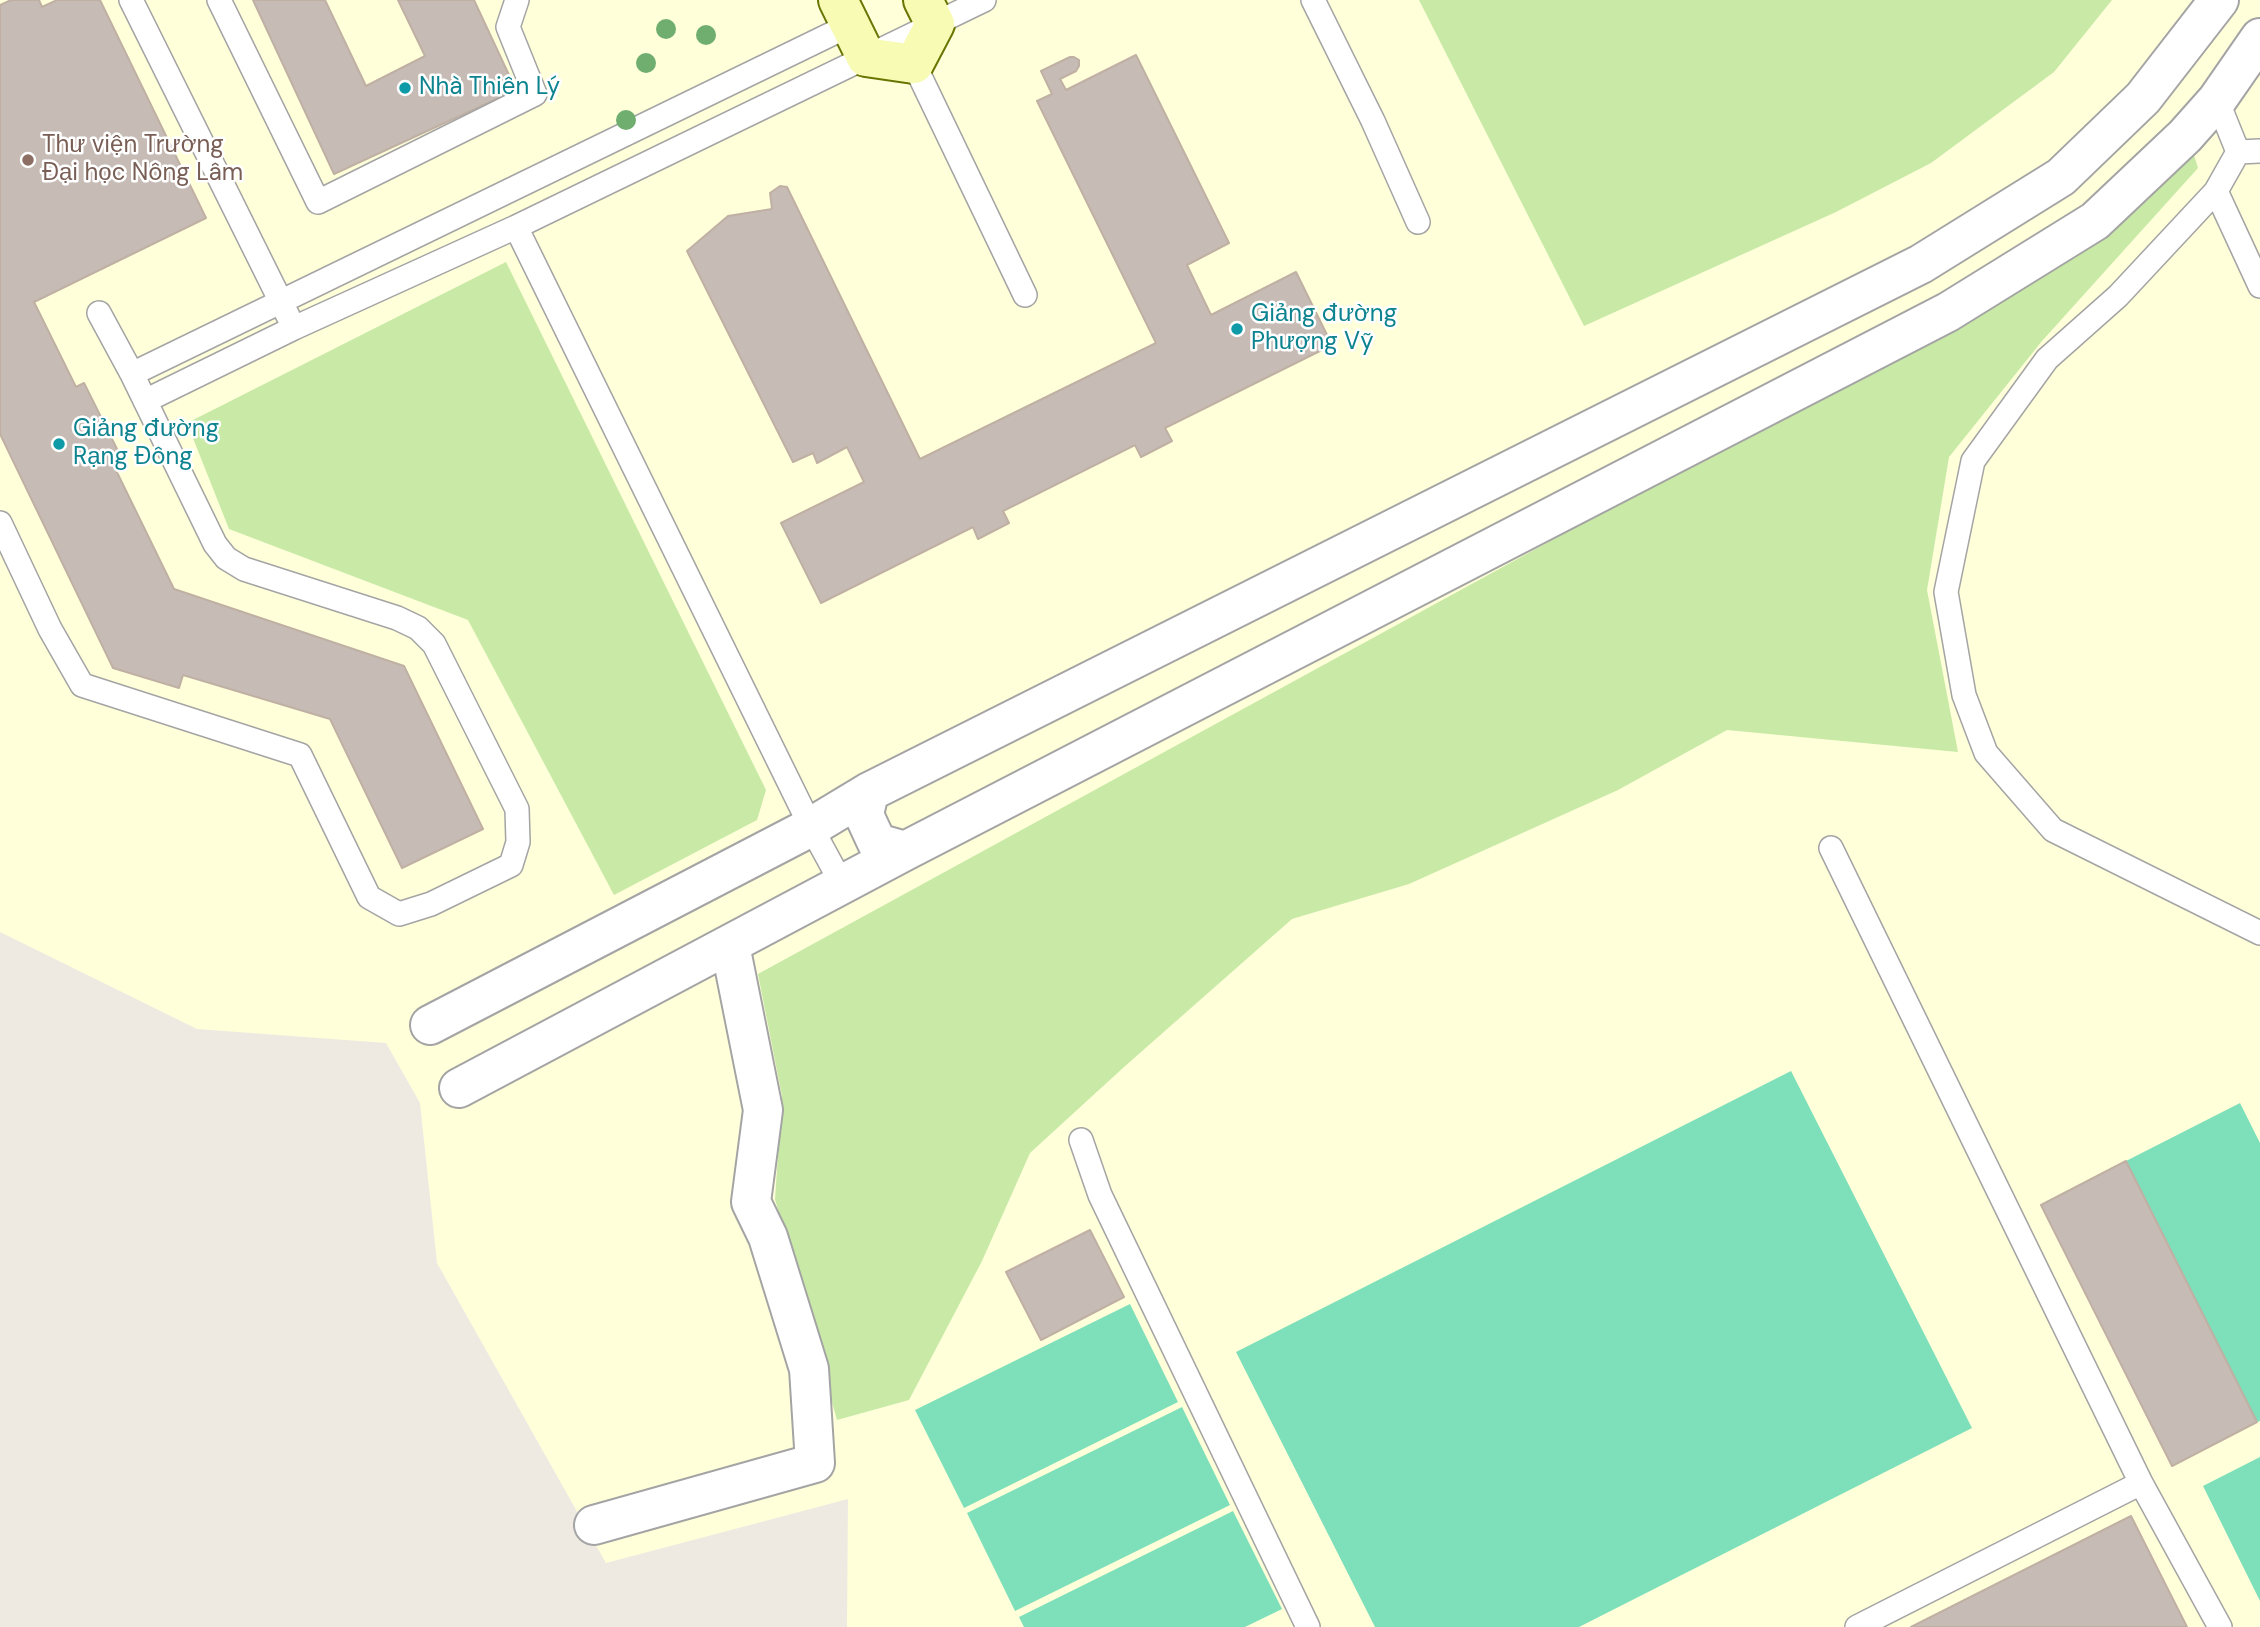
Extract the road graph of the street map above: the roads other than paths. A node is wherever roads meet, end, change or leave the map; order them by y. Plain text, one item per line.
1 (131, 0) edge
2 (219, 0) edge
3 (517, 0) edge
4 (984, 0) edge
5 (1313, 0) edge
6 (2219, 0) edge
7 (929, 12) edge
8 (851, 28) edge
9 (2260, 37) edge
10 (914, 64) junction
11 (2217, 100) junction
12 (2249, 151) edge
13 (2216, 191) junction
14 (1418, 222) dead end
15 (516, 227) junction
16 (2260, 286) edge
17 (1024, 295) dead end
18 (281, 302) junction
19 (99, 313) dead end
20 (294, 328) junction
21 (132, 374) junction
22 (145, 401) junction
23 (0, 523) edge
24 (869, 792) junction
25 (811, 827) junction
26 (1831, 848) dead end
27 (905, 851) junction
28 (842, 884) junction
29 (2260, 933) edge
30 (730, 945) junction
31 (430, 1026) dead end
32 (459, 1088) dead end
33 (1081, 1140) dead end
34 (2141, 1483) junction
35 (594, 1525) dead end
36 (1308, 1627) edge
37 (1857, 1627) edge
38 (2220, 1627) edge

1 - 18 lane
2 - 3 lane
4 - 7 lane
5 - 14 lane
6 - 24 street
7 - 8 lane
7 - 10 street
8 - 10 street
8 - 15 lane
8 - 18 lane
9 - 11 street
10 - 17 lane
11 - 12 lane
11 - 27 street
12 - 13 lane
13 - 16 lane
13 - 29 lane
15 - 20 lane
15 - 25 lane
18 - 20 lane
18 - 21 lane
19 - 21 lane
20 - 22 lane
21 - 22 lane
22 - 23 lane
24 - 25 street
24 - 27 street
25 - 28 lane
25 - 31 street
26 - 34 lane
27 - 28 street
28 - 30 street
30 - 32 street
30 - 35 street
33 - 36 lane
34 - 37 lane
34 - 38 lane

